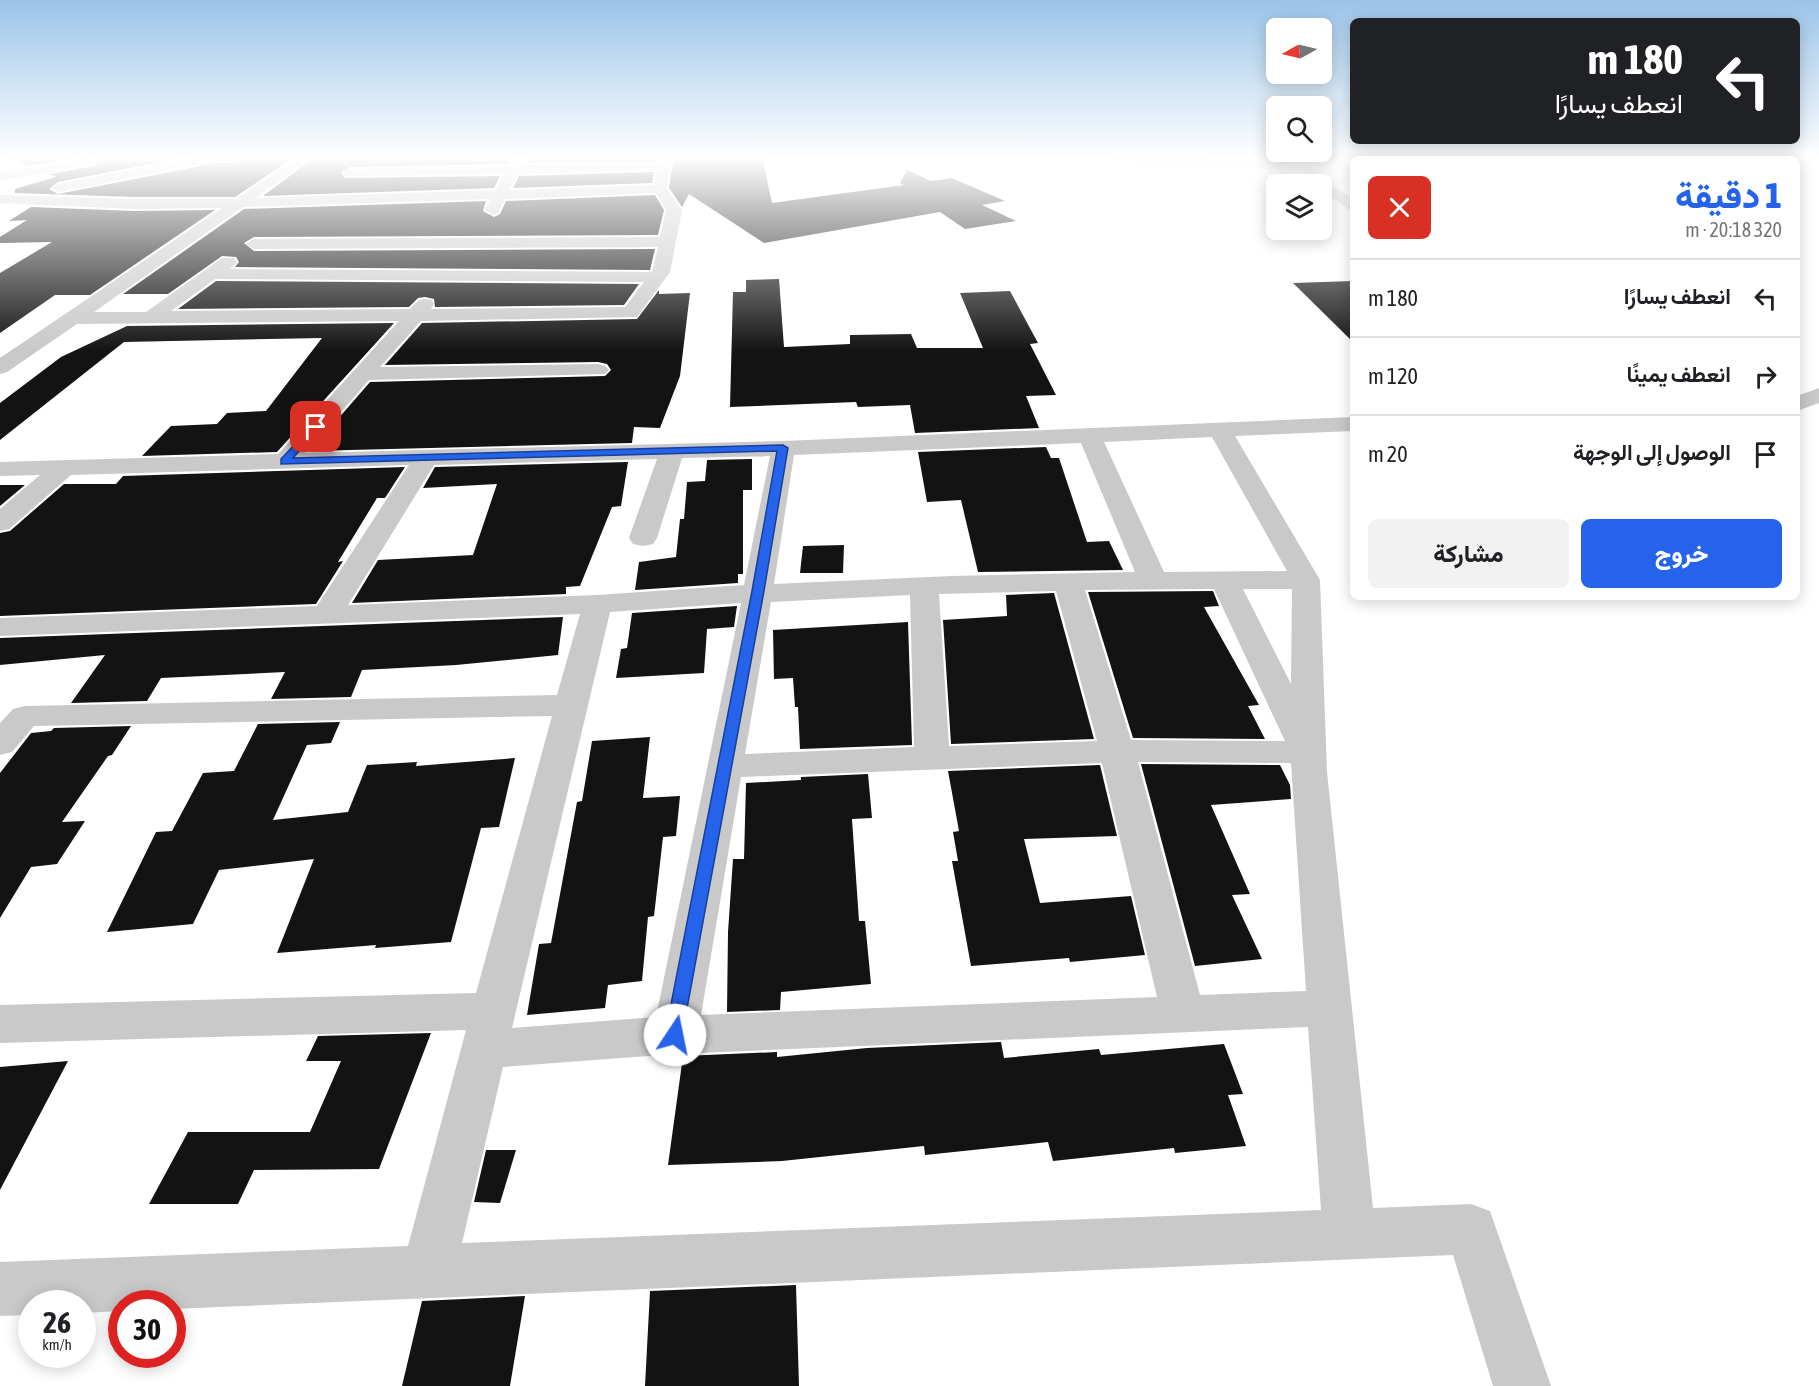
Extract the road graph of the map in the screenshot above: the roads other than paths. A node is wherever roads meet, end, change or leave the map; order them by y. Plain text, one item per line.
1 (212, 222) edge
2 (488, 222) edge
3 (671, 222) edge
4 (276, 228) dead end
5 (479, 242) junction
6 (667, 242) junction
7 (254, 244) junction
8 (212, 274) junction
9 (450, 275) junction
10 (657, 277) junction
11 (417, 314) junction
12 (73, 318) junction
13 (149, 318) junction
14 (0, 368) edge
15 (598, 370) dead end
16 (363, 374) junction
17 (1819, 395) edge
18 (1800, 403) edge
19 (1350, 424) edge
20 (1219, 429) junction
21 (1089, 434) junction
22 (783, 448) junction
23 (672, 451) junction
24 (426, 458) junction
25 (284, 462) junction
26 (64, 468) junction
27 (0, 469) edge
28 (0, 523) edge
29 (642, 538) dead end
30 (1224, 579) junction
31 (1153, 580) junction
32 (1306, 580) junction
33 (1068, 582) junction
34 (924, 587) junction
35 (758, 591) junction
36 (597, 604) junction
37 (326, 615) junction
38 (0, 627) edge
39 (572, 705) junction
40 (0, 744) edge
41 (1117, 751) junction
42 (1308, 752) junction
43 (932, 758) junction
44 (725, 766) junction
45 (1329, 1008) junction
46 (1183, 1014) junction
47 (0, 1024) edge
48 (490, 1030) junction
49 (675, 1035) junction
50 (1349, 1234) junction
51 (428, 1271) junction
52 (0, 1289) edge
53 (1522, 1386) edge

1 - 12 street
2 - 5 street
3 - 6 street
4 - 7 street
5 - 6 street
5 - 7 street
5 - 9 street
6 - 10 street
7 - 8 street
8 - 9 street
8 - 13 street
9 - 10 street
9 - 11 street
10 - 11 street
11 - 13 street
11 - 16 street
12 - 13 street
12 - 14 street
15 - 16 street
16 - 25 street
17 - 18 street
19 - 20 street
20 - 21 street
20 - 32 street
21 - 22 street
21 - 31 street
22 - 23 street
22 - 35 street
23 - 24 street
23 - 29 street
24 - 25 street
24 - 37 street
25 - 26 street
26 - 27 street
26 - 28 street
30 - 31 street
30 - 32 street
30 - 42 street
31 - 33 street
32 - 42 street
33 - 34 street
33 - 41 street
34 - 35 street
34 - 43 street
35 - 36 street
35 - 44 street
36 - 37 street
36 - 39 street
37 - 38 street
39 - 40 street
39 - 48 street
41 - 42 street
41 - 43 street
41 - 46 street
42 - 45 street
43 - 44 street
44 - 49 street
45 - 46 street
45 - 50 street
46 - 49 street
47 - 48 street
48 - 49 street
48 - 51 street
50 - 51 street
50 - 53 street
51 - 52 street

